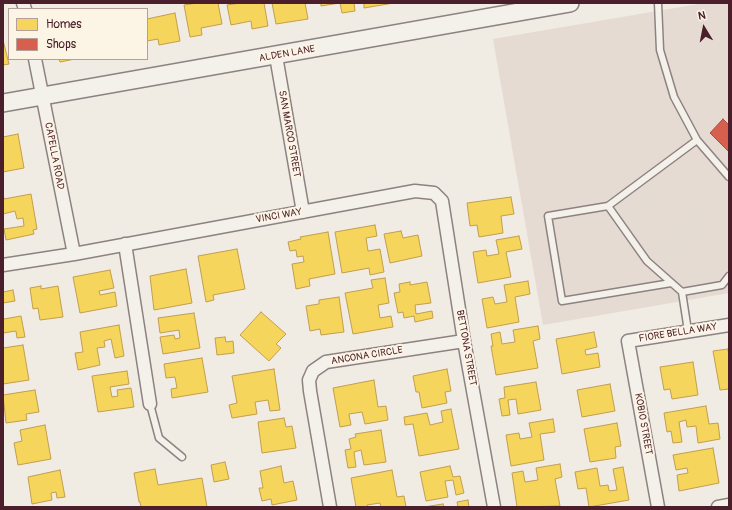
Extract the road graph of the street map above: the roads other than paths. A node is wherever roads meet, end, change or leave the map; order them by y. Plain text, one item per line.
1 (570, 3) edge
2 (658, 3) edge
3 (276, 56) junction
4 (35, 60) edge
5 (42, 96) junction
6 (3, 103) edge
7 (698, 140) junction
8 (729, 177) edge
9 (434, 193) joint
10 (608, 206) junction
11 (303, 212) junction
12 (125, 244) junction
13 (74, 254) junction
14 (3, 265) edge
15 (729, 276) edge
16 (670, 283) junction
17 (682, 292) junction
18 (729, 325) edge
19 (688, 332) junction
20 (464, 341) junction
21 (628, 341) joint
22 (150, 404) joint
23 (182, 457) dead end
24 (729, 505) edge
25 (330, 507) edge
26 (494, 507) edge
27 (658, 507) edge
28 (718, 507) edge

1 - 3 street, ALDEN LANE
2 - 7 lane
3 - 5 street, ALDEN LANE
3 - 11 street, SAN MARCO STREET
4 - 5 street, CAPELLA ROAD
5 - 6 street, ALDEN LANE
5 - 13 street, CAPELLA ROAD
7 - 8 lane
7 - 10 lane
9 - 11 street, VINCI WAY
9 - 20 street, BETTONA STREET
10 - 16 lane
10 - 16 lane
11 - 12 street, VINCI WAY
12 - 13 street, VINCI WAY
12 - 22 street
13 - 14 street, VINCI WAY
15 - 17 lane
16 - 17 lane
17 - 19 lane
18 - 19 street, FIORE BELLA WAY
19 - 21 street, FIORE BELLA WAY
20 - 25 street, ANCONA CIRCLE
20 - 26 street, BETTONA STREET
21 - 27 street, KOBIO STREET
22 - 23 lane
24 - 28 street

